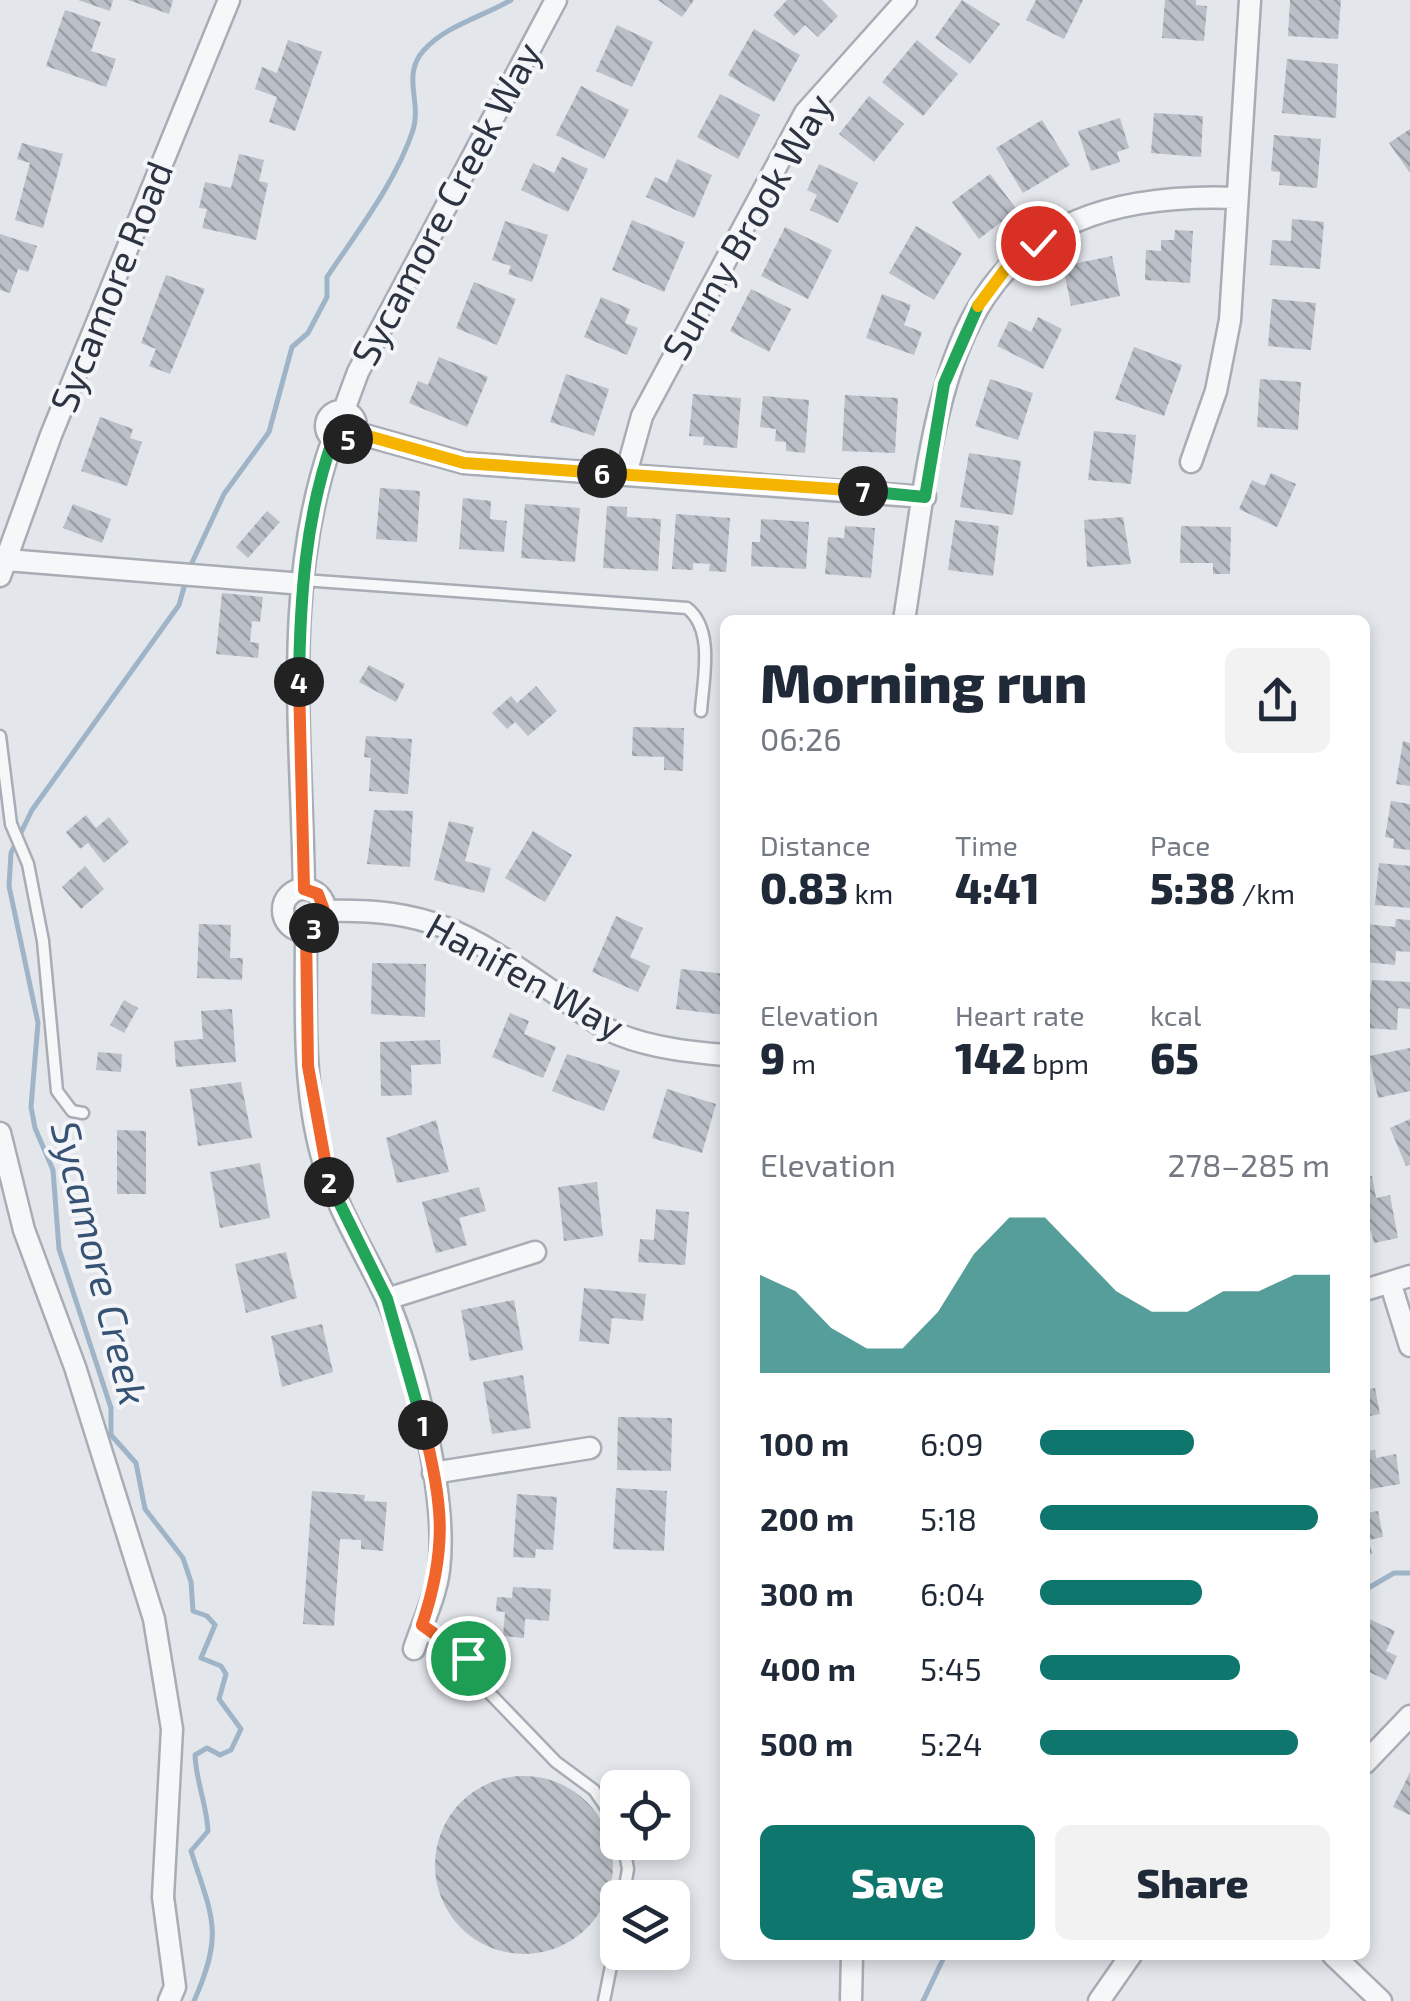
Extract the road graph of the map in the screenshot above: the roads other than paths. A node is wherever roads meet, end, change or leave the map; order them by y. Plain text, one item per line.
1 (229, 0) edge
2 (556, 0) edge
3 (906, 0) edge
4 (1250, 0) edge
5 (1238, 198) junction
6 (344, 410) junction
7 (354, 432) junction
8 (333, 439) junction
9 (1191, 462) dead end
10 (626, 474) junction
11 (925, 497) junction
12 (4, 568) edge
13 (303, 582) junction
14 (905, 615) edge
15 (701, 711) dead end
16 (0, 736) edge
17 (304, 889) junction
18 (324, 910) junction
19 (306, 930) junction
20 (720, 1055) edge
21 (83, 1113) dead end
22 (0, 1133) edge
23 (535, 1252) dead end
24 (1401, 1280) edge
25 (1370, 1289) edge
26 (387, 1299) junction
27 (1410, 1346) edge
28 (590, 1448) dead end
29 (433, 1473) junction
30 (422, 1625) junction
31 (414, 1649) dead end
32 (1410, 1716) edge
33 (1370, 1758) edge
34 (600, 1798) edge
35 (852, 1960) edge
36 (1127, 1960) edge
37 (1338, 1960) edge
38 (610, 1970) edge
39 (169, 2001) edge
40 (604, 2001) edge
41 (851, 2001) edge
42 (1098, 2001) edge
43 (1381, 2001) edge

1 - 12 street, Sycamore Road
2 - 6 street, Sycamore Creek Way
3 - 10 street, Sunny Brook Way
4 - 5 street
5 - 9 street
5 - 11 street
6 - 7 street
6 - 8 street
7 - 8 street
7 - 10 street
8 - 13 street
10 - 11 street
11 - 14 street
12 - 13 street
13 - 15 lane
13 - 17 street
16 - 21 lane
17 - 18 street
17 - 19 street
18 - 19 street
18 - 20 street, Hanifen Way
19 - 26 street
22 - 39 street
23 - 26 street
24 - 25 street
24 - 27 street
26 - 29 street
28 - 29 street
29 - 30 street
30 - 31 street
30 - 34 lane
32 - 33 street
35 - 41 street
36 - 42 street
37 - 43 street
38 - 40 lane

